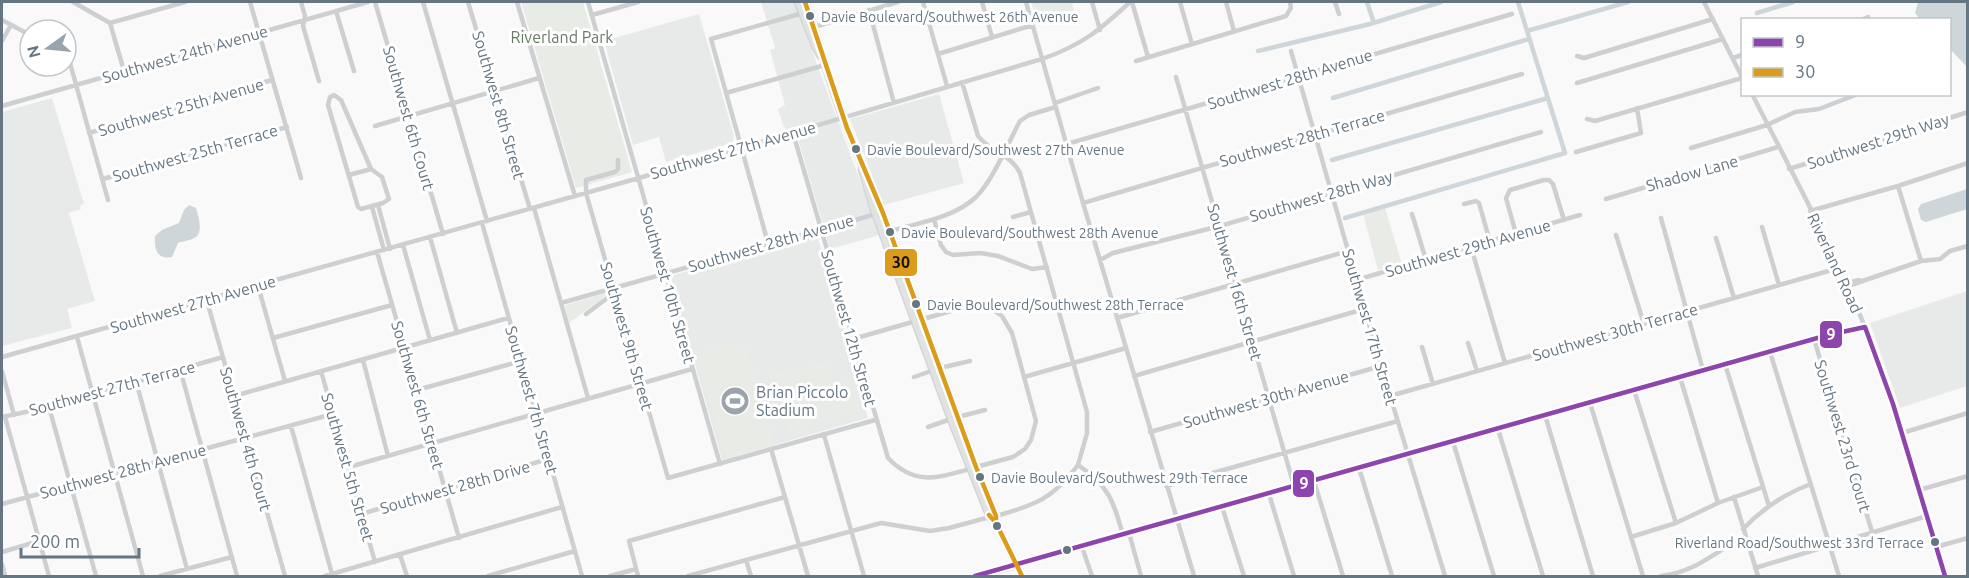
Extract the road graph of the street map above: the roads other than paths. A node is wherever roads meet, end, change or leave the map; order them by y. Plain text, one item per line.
1 (77, 2) edge
2 (185, 2) edge
3 (250, 2) edge
4 (301, 2) edge
5 (368, 2) edge
6 (375, 2) edge
7 (423, 2) edge
8 (468, 2) edge
9 (517, 2) edge
10 (588, 2) edge
11 (638, 2) edge
12 (798, 2) edge
13 (805, 2) edge
14 (898, 2) edge
15 (923, 2) edge
16 (981, 2) edge
17 (1026, 2) edge
18 (1092, 2) edge
19 (1131, 2) edge
20 (1179, 2) edge
21 (1226, 2) edge
22 (1290, 2) edge
23 (1335, 2) edge
24 (1704, 2) edge
25 (336, 10) junction
26 (869, 10) junction
27 (803, 14) junction
28 (1339, 14) dead end
29 (1512, 14) dead end
30 (592, 15) junction
31 (1713, 19) junction
32 (2, 20) edge
33 (305, 20) junction
34 (110, 23) junction
35 (11, 25) junction
36 (1033, 25) junction
37 (814, 27) junction
38 (18, 29) edge
39 (1100, 30) junction
40 (1234, 32) junction
41 (259, 33) junction
42 (992, 37) junction
43 (1723, 39) junction
44 (2, 41) edge
45 (1192, 45) junction
46 (1291, 51) dead end
47 (938, 54) junction
48 (1577, 56) dead end
49 (1741, 56) edge
50 (1148, 57) junction
51 (1733, 58) junction
52 (1042, 59) junction
53 (1136, 61) dead end
54 (824, 63) junction
55 (124, 71) junction
56 (354, 71) dead end
57 (1741, 73) edge
58 (1522, 74) dead end
59 (1297, 76) junction
60 (1176, 77) dead end
61 (74, 78) edge
62 (539, 78) junction
63 (1741, 78) edge
64 (272, 80) junction
65 (319, 81) dead end
66 (962, 82) junction
67 (1577, 83) dead end
68 (76, 85) junction
69 (947, 86) junction
70 (1098, 88) dead end
71 (495, 91) junction
72 (726, 93) junction
73 (1753, 96) edge
74 (1853, 96) edge
75 (894, 103) junction
76 (453, 104) junction
77 (1056, 105) junction
78 (2, 106) edge
79 (1637, 108) junction
80 (1185, 110) junction
81 (1968, 112) edge
82 (409, 117) junction
83 (843, 119) junction
84 (1587, 119) dead end
85 (1767, 125) junction
86 (375, 126) dead end
87 (287, 127) junction
88 (1541, 132) dead end
89 (89, 133) junction
90 (793, 133) junction
91 (1314, 134) junction
92 (1067, 144) junction
93 (1778, 147) junction
94 (742, 148) junction
95 (1691, 148) dead end
96 (1576, 152) dead end
97 (1002, 155) junction
98 (618, 160) dead end
99 (1968, 163) edge
100 (861, 166) junction
101 (1202, 167) junction
102 (370, 169) junction
103 (1789, 169) junction
104 (349, 175) junction
105 (301, 178) dead end
106 (639, 178) junction
107 (103, 179) junction
108 (1898, 186) junction
109 (586, 193) junction
110 (1331, 193) junction
111 (575, 196) junction
112 (1606, 199) dead end
113 (108, 201) dead end
114 (1083, 203) junction
115 (1464, 204) dead end
116 (378, 205) junction
117 (372, 207) junction
118 (532, 208) junction
119 (1031, 212) junction
120 (1811, 213) junction
121 (876, 214) junction
122 (1412, 214) dead end
123 (1580, 215) dead end
124 (1013, 217) dead end
125 (1661, 218) dead end
126 (934, 219) junction
127 (1564, 220) junction
128 (484, 222) junction
129 (1220, 226) junction
130 (1762, 227) dead end
131 (821, 229) junction
132 (890, 231) junction
133 (443, 234) junction
134 (1516, 234) junction
135 (1616, 235) dead end
136 (430, 237) junction
137 (1716, 238) dead end
138 (1490, 242) junction
139 (768, 243) junction
140 (403, 245) junction
141 (1968, 246) edge
142 (1471, 247) junction
143 (390, 249) junction
144 (384, 250) junction
145 (1348, 251) junction
146 (377, 252) junction
147 (1100, 260) junction
148 (1426, 260) junction
149 (1921, 261) junction
150 (1047, 267) junction
151 (1839, 268) junction
152 (665, 273) junction
153 (1356, 280) junction
154 (1236, 285) junction
155 (1779, 285) junction
156 (1847, 285) junction
157 (258, 286) junction
158 (614, 290) junction
159 (1734, 298) junction
160 (207, 301) junction
161 (561, 303) junction
162 (392, 305) junction
163 (1364, 309) junction
164 (1688, 311) junction
165 (586, 314) dead end
166 (508, 318) junction
167 (1117, 318) junction
168 (920, 320) junction
169 (1644, 324) junction
170 (1865, 327) junction
171 (457, 333) junction
172 (77, 337) junction
173 (273, 338) junction
174 (853, 339) junction
175 (1814, 339) junction
176 (430, 340) junction
177 (1253, 342) junction
178 (1468, 343) dead end
179 (1422, 346) dead end
180 (405, 348) junction
181 (1126, 348) junction
182 (1770, 352) junction
183 (2, 357) edge
184 (223, 357) junction
185 (363, 360) junction
186 (521, 361) junction
187 (970, 361) dead end
188 (1074, 363) junction
189 (1505, 363) junction
190 (1725, 364) junction
191 (1381, 366) junction
192 (180, 369) junction
193 (692, 369) junction
194 (937, 369) junction
195 (1703, 370) junction
196 (2, 371) edge
197 (321, 371) junction
198 (1477, 371) junction
199 (1134, 376) junction
200 (914, 377) dead end
201 (1024, 377) junction
202 (1680, 377) junction
203 (135, 381) junction
204 (285, 381) junction
205 (640, 383) junction
206 (1433, 384) junction
207 (417, 390) junction
208 (1634, 390) junction
209 (93, 394) junction
210 (234, 396) junction
211 (1390, 396) junction
212 (588, 398) junction
213 (1269, 398) junction
214 (1590, 403) junction
215 (49, 406) junction
216 (985, 410) dead end
217 (536, 413) junction
218 (1968, 413) edge
219 (333, 414) junction
220 (14, 415) junction
221 (1545, 416) junction
222 (3, 417) edge
223 (955, 418) junction
224 (875, 420) junction
225 (1398, 421) junction
226 (291, 426) junction
227 (928, 427) dead end
228 (1498, 429) junction
229 (1150, 432) junction
230 (1902, 433) junction
231 (824, 435) junction
232 (245, 437) junction
233 (1453, 442) junction
234 (431, 443) junction
235 (202, 449) junction
236 (771, 449) junction
237 (1285, 452) junction
238 (1407, 454) junction
239 (388, 456) junction
240 (548, 459) junction
241 (158, 461) junction
242 (720, 464) junction
243 (1078, 465) junction
244 (349, 467) junction
245 (973, 468) junction
246 (1359, 468) junction
247 (114, 473) junction
248 (1968, 476) edge
249 (1314, 481) junction
250 (1810, 484) junction
251 (70, 485) junction
252 (1166, 486) junction
253 (1294, 486) junction
254 (1763, 487) junction
255 (445, 490) junction
256 (1919, 490) junction
257 (1269, 494) junction
258 (785, 497) junction
259 (1734, 497) junction
260 (27, 498) junction
261 (1718, 503) junction
262 (2, 504) edge
263 (1769, 506) junction
264 (562, 507) junction
265 (1222, 507) junction
266 (362, 514) junction
267 (1927, 516) junction
268 (993, 517) junction
269 (1177, 520) junction
270 (1676, 523) junction
271 (1743, 529) junction
272 (850, 530) junction
273 (1872, 532) junction
274 (1126, 534) junction
275 (1631, 537) junction
276 (1746, 537) junction
277 (459, 538) junction
278 (1968, 538) edge
279 (39, 541) junction
280 (799, 545) junction
281 (1829, 545) junction
282 (1082, 546) junction
283 (1936, 547) junction
284 (575, 551) junction
285 (2, 552) edge
286 (400, 555) junction
287 (232, 557) junction
288 (746, 560) junction
289 (375, 562) junction
290 (2, 564) edge
291 (1016, 565) junction
292 (354, 568) junction
293 (1755, 568) junction
294 (187, 569) junction
295 (636, 569) junction
296 (1692, 569) junction
297 (332, 574) junction
298 (5, 576) edge
299 (49, 576) edge
300 (96, 576) edge
301 (143, 576) edge
302 (160, 576) edge
303 (237, 576) edge
304 (285, 576) edge
305 (325, 576) edge
306 (356, 576) edge
307 (406, 576) edge
308 (488, 576) edge
309 (582, 576) edge
310 (610, 576) edge
311 (638, 576) edge
312 (688, 576) edge
313 (695, 576) edge
314 (751, 576) edge
315 (808, 576) edge
316 (864, 576) edge
317 (975, 576) edge
318 (1022, 576) edge
319 (1092, 576) edge
320 (1141, 576) edge
321 (1194, 576) edge
322 (1244, 576) edge
323 (1294, 576) edge
324 (1343, 576) edge
325 (1392, 576) edge
326 (1445, 576) edge
327 (1494, 576) edge
328 (1543, 576) edge
329 (1593, 576) edge
330 (1643, 576) edge
331 (1661, 576) edge
332 (1694, 576) edge
333 (1758, 576) edge
334 (1839, 576) edge
335 (1945, 576) edge

1 - 34 street
2 - 34 street
3 - 41 street
4 - 33 street
5 - 25 street, Southwest 24th Avenue
6 - 82 street, Southwest 6th Court
7 - 76 street, Southwest 7th Street
8 - 71 street, Southwest 8th Street
9 - 62 street
10 - 30 street, Southwest 10th Street
11 - 30 street
12 - 27 main road
13 - 37 main road
14 - 26 street
15 - 47 street
16 - 42 street
17 - 36 street
18 - 39 street
19 - 39 street, Southwest 27th Avenue
19 - 50 street
20 - 45 street
21 - 40 street
22 - 40 street
23 - 28 street
24 - 31 street
25 - 33 street, Southwest 24th Avenue
25 - 56 street
26 - 37 street
26 - 75 street
27 - 54 main road
27 - 72 street
29 - 59 street, Southwest 28th Avenue
30 - 106 street, Southwest 10th Street
31 - 43 street
31 - 48 street
32 - 35 street
33 - 41 street, Southwest 24th Avenue
33 - 65 street
34 - 55 street
35 - 38 street
35 - 44 street
36 - 42 street
36 - 52 street
37 - 54 main road
39 - 52 street, Southwest 27th Avenue
40 - 45 street
41 - 55 street, Southwest 24th Avenue
41 - 64 street
42 - 47 street
43 - 51 street
43 - 67 street
45 - 50 street
46 - 59 street, Southwest 17th Street
47 - 69 street
49 - 51 street
50 - 53 street
51 - 57 street
52 - 66 street, Southwest 27th Avenue
52 - 77 street
54 - 72 street
54 - 83 main road
55 - 68 street, Southwest 24th Avenue
58 - 91 street, Southwest 28th Terrace
59 - 80 street, Southwest 28th Avenue
59 - 91 street, Southwest 17th Street
60 - 80 street, Southwest 16th Street
61 - 68 street
62 - 71 street
62 - 111 street
63 - 79 street
64 - 87 street
64 - 89 street, Southwest 25th Avenue
66 - 69 street, Southwest 27th Avenue
66 - 97 street
68 - 78 street, Southwest 24th Avenue
68 - 89 street
69 - 75 street, Southwest 27th Avenue
70 - 77 street
71 - 76 street
71 - 118 street, Southwest 8th Street
72 - 94 street
73 - 85 street, Riverland Road
74 - 85 street
75 - 83 street, Southwest 27th Avenue
76 - 82 street
76 - 128 street, Southwest 7th Street
77 - 92 street
77 - 97 street
79 - 84 street
79 - 96 street
80 - 92 street, Southwest 28th Avenue
80 - 101 street, Southwest 16th Street
81 - 103 street, Southwest 29th Way
82 - 86 street
82 - 133 street, Southwest 6th Court
83 - 90 street, Southwest 27th Avenue
83 - 100 main road
85 - 93 street, Riverland Road
85 - 95 street
87 - 105 street
87 - 107 street, Southwest 25th Terrace
88 - 110 street, Southwest 28th Way
89 - 107 street
90 - 94 street, Southwest 27th Avenue
90 - 131 street, Southwest 12th Street
91 - 101 street, Southwest 28th Terrace
91 - 110 street, Southwest 17th Street
92 - 114 street
93 - 103 street, Riverland Road
93 - 112 street, Shadow Lane
94 - 106 street, Southwest 27th Avenue
94 - 139 street
97 - 119 street
97 - 126 street
98 - 109 street
99 - 108 street
100 - 121 main road
100 - 132 main road
101 - 114 street, Southwest 28th Terrace
101 - 129 street, Southwest 16th Street
102 - 104 street
102 - 104 street
102 - 116 street
103 - 120 street, Riverland Road
104 - 117 street
106 - 109 street, Southwest 27th Avenue
106 - 152 street, Southwest 10th Street
107 - 113 street
108 - 120 street
108 - 149 street
109 - 111 street, Southwest 27th Avenue
109 - 158 street, Southwest 9th Street
110 - 129 street, Southwest 28th Way
110 - 145 street, Southwest 17th Street
111 - 118 street, Southwest 27th Avenue
114 - 147 street
115 - 138 street
116 - 117 street
116 - 143 street
117 - 144 street
118 - 128 street, Southwest 27th Avenue
118 - 161 street, Southwest 8th Street
119 - 124 street
119 - 150 street
120 - 151 street, Riverland Road
121 - 131 street, Southwest 28th Avenue
121 - 132 main road
121 - 168 main road
122 - 148 street
123 - 127 street, Southwest 29th Avenue
125 - 164 street
126 - 132 street
126 - 150 street
127 - 134 street, Southwest 29th Avenue
127 - 134 street
128 - 133 street, Southwest 27th Avenue
128 - 166 street, Southwest 7th Street
129 - 147 street, Southwest 28th Way
129 - 154 street, Southwest 16th Street
130 - 155 street
131 - 139 street, Southwest 28th Avenue
131 - 174 street, Southwest 12th Street
132 - 168 main road
133 - 136 street, Southwest 27th Avenue
134 - 138 street, Southwest 29th Avenue
135 - 169 street
136 - 140 street, Southwest 27th Avenue
136 - 171 street
137 - 159 street
138 - 142 street, Southwest 29th Avenue
139 - 152 street, Southwest 28th Avenue
140 - 143 street, Southwest 27th Avenue
140 - 176 street
141 - 149 street
142 - 148 street, Southwest 29th Avenue
142 - 189 street
143 - 144 street, Southwest 27th Avenue
144 - 146 street, Southwest 27th Avenue
145 - 153 street, Southwest 17th Street
145 - 154 street
146 - 157 street, Southwest 27th Avenue
146 - 162 street, Southwest 6th Street
147 - 167 street
148 - 153 street, Southwest 29th Avenue
149 - 156 street
150 - 188 street
151 - 155 street, Southwest 30th Terrace
151 - 156 street, Riverland Road
152 - 158 street, Southwest 28th Avenue
152 - 193 street, Southwest 10th Street
153 - 163 street, Southwest 17th Street
154 - 167 street
154 - 177 street, Southwest 16th Street
155 - 159 street, Southwest 30th Terrace
156 - 170 street, Riverland Road
157 - 160 street, Southwest 27th Avenue
157 - 173 street
158 - 161 street, Southwest 28th Avenue
158 - 165 street
158 - 205 street, Southwest 9th Street
159 - 164 street, Southwest 30th Terrace
160 - 172 street, Southwest 27th Avenue
160 - 184 street, Southwest 4th Court
161 - 212 street, Southwest 8th Street
162 - 173 street
162 - 180 street, Southwest 6th Street
163 - 177 street
163 - 191 street, Southwest 17th Street
164 - 169 street, Southwest 30th Terrace
164 - 195 street
166 - 171 street
166 - 186 street, Southwest 7th Street
167 - 181 street
168 - 174 street
168 - 194 main road
168 - 194 main road
168 - 201 street
169 - 189 street, Southwest 30th Terrace
170 - 175 street
170 - 230 street, Riverland Road
171 - 176 street
172 - 183 street, Southwest 27th Avenue
172 - 209 street
173 - 204 street
174 - 224 street, Southwest 12th Street
175 - 182 street
175 - 273 street, Southwest 23rd Court
176 - 180 street
177 - 199 street
177 - 213 street, Southwest 16th Street
178 - 198 street
179 - 206 street
180 - 185 street
180 - 207 street, Southwest 6th Street
181 - 188 street
181 - 199 street
182 - 190 street
182 - 250 street
184 - 192 street, Southwest 27th Terrace
184 - 210 street, Southwest 4th Court
185 - 197 street
185 - 239 street
186 - 207 street
186 - 217 street, Southwest 7th Street
187 - 194 street
188 - 201 street
188 - 243 street
189 - 198 street, Southwest 30th Terrace
190 - 195 street
190 - 254 street
191 - 211 street, Southwest 17th Street
191 - 213 street, Southwest 30th Avenue
192 - 203 street, Southwest 27th Terrace
192 - 235 street
193 - 205 street
193 - 242 street, Southwest 10th Street
194 - 200 street
194 - 223 main road
195 - 202 street
196 - 220 street
197 - 204 street
197 - 219 street, Southwest 5th Street
198 - 206 street, Southwest 30th Terrace
199 - 229 street
201 - 245 street, Southwest 12th Street
202 - 208 street
202 - 261 street
203 - 209 street, Southwest 27th Terrace
203 - 241 street
204 - 210 street
205 - 212 street
205 - 242 street, Southwest 9th Street
206 - 211 street, Southwest 30th Terrace
207 - 234 street, Southwest 6th Street
208 - 214 street
208 - 270 street
209 - 215 street, Southwest 27th Terrace
209 - 247 street
210 - 232 street, Southwest 4th Court
211 - 225 street, Southwest 17th Street
212 - 217 street
213 - 229 street, Southwest 30th Avenue
213 - 237 street, Southwest 16th Street
214 - 221 street
214 - 275 street
215 - 220 street, Southwest 27th Terrace
215 - 251 street
216 - 223 street
217 - 234 street
217 - 240 street, Southwest 7th Street
218 - 230 street
219 - 226 street
219 - 244 street, Southwest 5th Street
220 - 222 street, Southwest 27th Terrace
221 - 228 street
221 - 329 street
222 - 260 street
223 - 227 street
223 - 245 main road
224 - 231 street
224 - 245 street, Southwest 12th Street
225 - 237 street
225 - 238 street, Southwest 17th Street
226 - 232 street
226 - 297 street
228 - 233 street
228 - 328 street
229 - 252 street
230 - 256 street, Riverland Road
231 - 236 street
231 - 272 street
232 - 235 street, Southwest 28th Avenue
232 - 304 street, Southwest 4th Court
233 - 238 street
233 - 327 street
234 - 239 street
234 - 255 street, Southwest 6th Street
235 - 241 street, Southwest 28th Avenue
235 - 287 street
236 - 242 street
236 - 258 street
237 - 252 street
237 - 253 street, Southwest 16th Street
238 - 246 street
238 - 326 street, Southwest 17th Street
239 - 244 street
240 - 255 street, Southwest 28th Drive
240 - 264 street, Southwest 7th Street
241 - 247 street, Southwest 28th Avenue
241 - 294 street
243 - 268 street
243 - 274 street
244 - 266 street, Southwest 5th Street
245 - 268 main road
245 - 268 main road
246 - 249 street
246 - 325 street
247 - 251 street, Southwest 28th Avenue
247 - 301 street
248 - 256 street
249 - 253 street
249 - 324 street
250 - 263 street
250 - 281 street
251 - 260 street, Southwest 28th Avenue
251 - 300 street
252 - 269 street
253 - 257 street
254 - 259 street
254 - 263 street
255 - 266 street, Southwest 28th Drive
255 - 277 street, Southwest 6th Street
256 - 267 street, Riverland Road
257 - 265 street
257 - 323 street
258 - 280 street
258 - 295 street
259 - 261 street
259 - 271 street
260 - 262 street, Southwest 28th Avenue
260 - 279 street
261 - 270 street
263 - 271 street
264 - 277 street
264 - 284 street, Southwest 7th Street
265 - 269 street
265 - 322 street
266 - 289 street, Southwest 5th Street
267 - 273 street
267 - 283 street, Riverland Road
268 - 272 street
268 - 291 main road
269 - 274 street
269 - 321 street
270 - 275 street
271 - 276 street
272 - 280 street
272 - 316 street
273 - 281 street
274 - 282 street
274 - 320 street
275 - 330 street
276 - 293 street
276 - 296 street
277 - 286 street
278 - 283 street
279 - 285 street
279 - 299 street
280 - 288 street
280 - 315 street
281 - 293 street
281 - 334 street
282 - 291 street
282 - 319 street
283 - 335 street, Riverland Road
284 - 308 street
284 - 309 street, Southwest 7th Street
286 - 289 street
286 - 307 street
287 - 294 street
287 - 303 street
288 - 313 street
288 - 314 street
289 - 292 street
290 - 298 street
291 - 317 main road
291 - 318 main road
292 - 297 street
292 - 306 street
293 - 333 street
294 - 302 street
295 - 310 street
295 - 311 street
296 - 331 street
296 - 332 street
297 - 305 street
312 - 313 street

